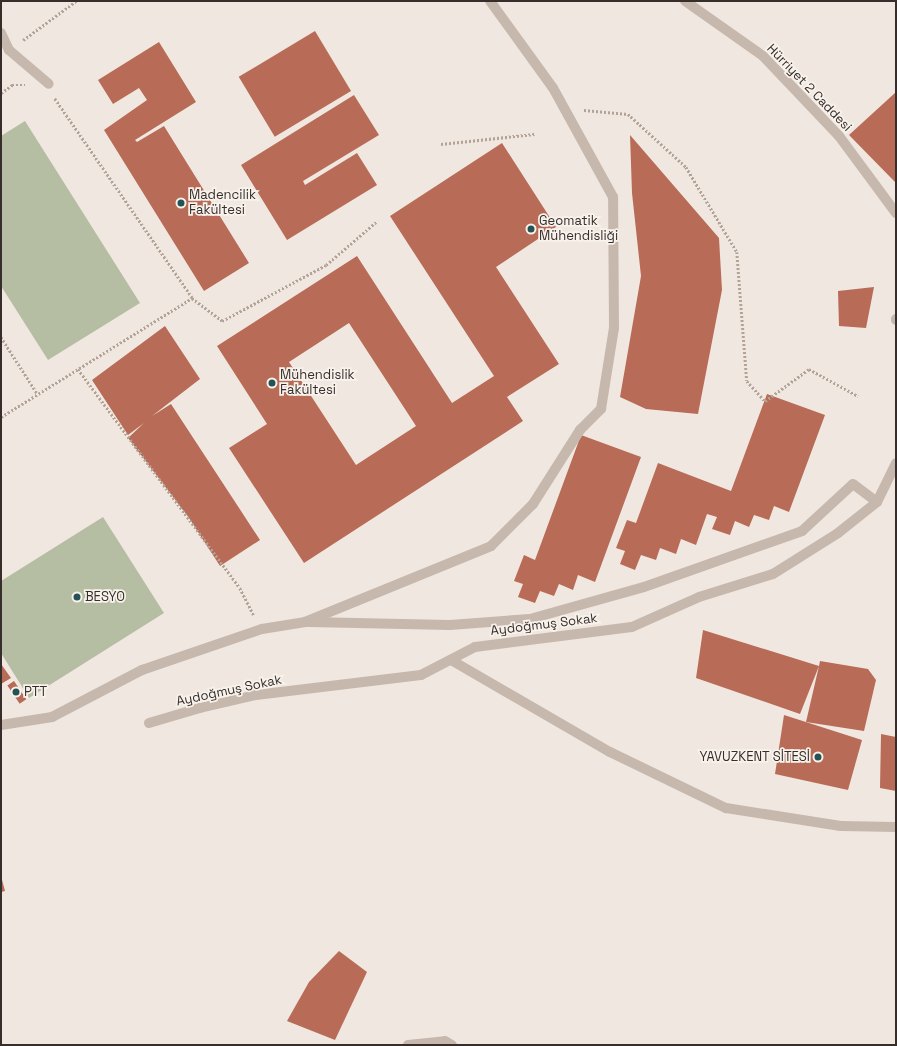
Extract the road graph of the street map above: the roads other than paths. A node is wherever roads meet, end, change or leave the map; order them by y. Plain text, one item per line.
1 (490, 1) edge
2 (685, 1) edge
3 (1, 33) edge
4 (49, 84) road end
5 (896, 213) edge
6 (896, 463) edge
7 (877, 502) junction
8 (305, 622) junction
9 (451, 660) junction
10 (149, 723) dead end
11 (1, 725) edge
12 (896, 827) edge
13 (408, 1045) edge
14 (452, 1045) edge

1 - 8 street
2 - 5 street, Hürriyet 2 Caddesi
3 - 4 street
6 - 7 street, Aydoğmuş Sokak
7 - 8 street
7 - 9 street, Aydoğmuş Sokak
8 - 11 street
9 - 10 street, Aydoğmuş Sokak
9 - 12 street
13 - 14 street

